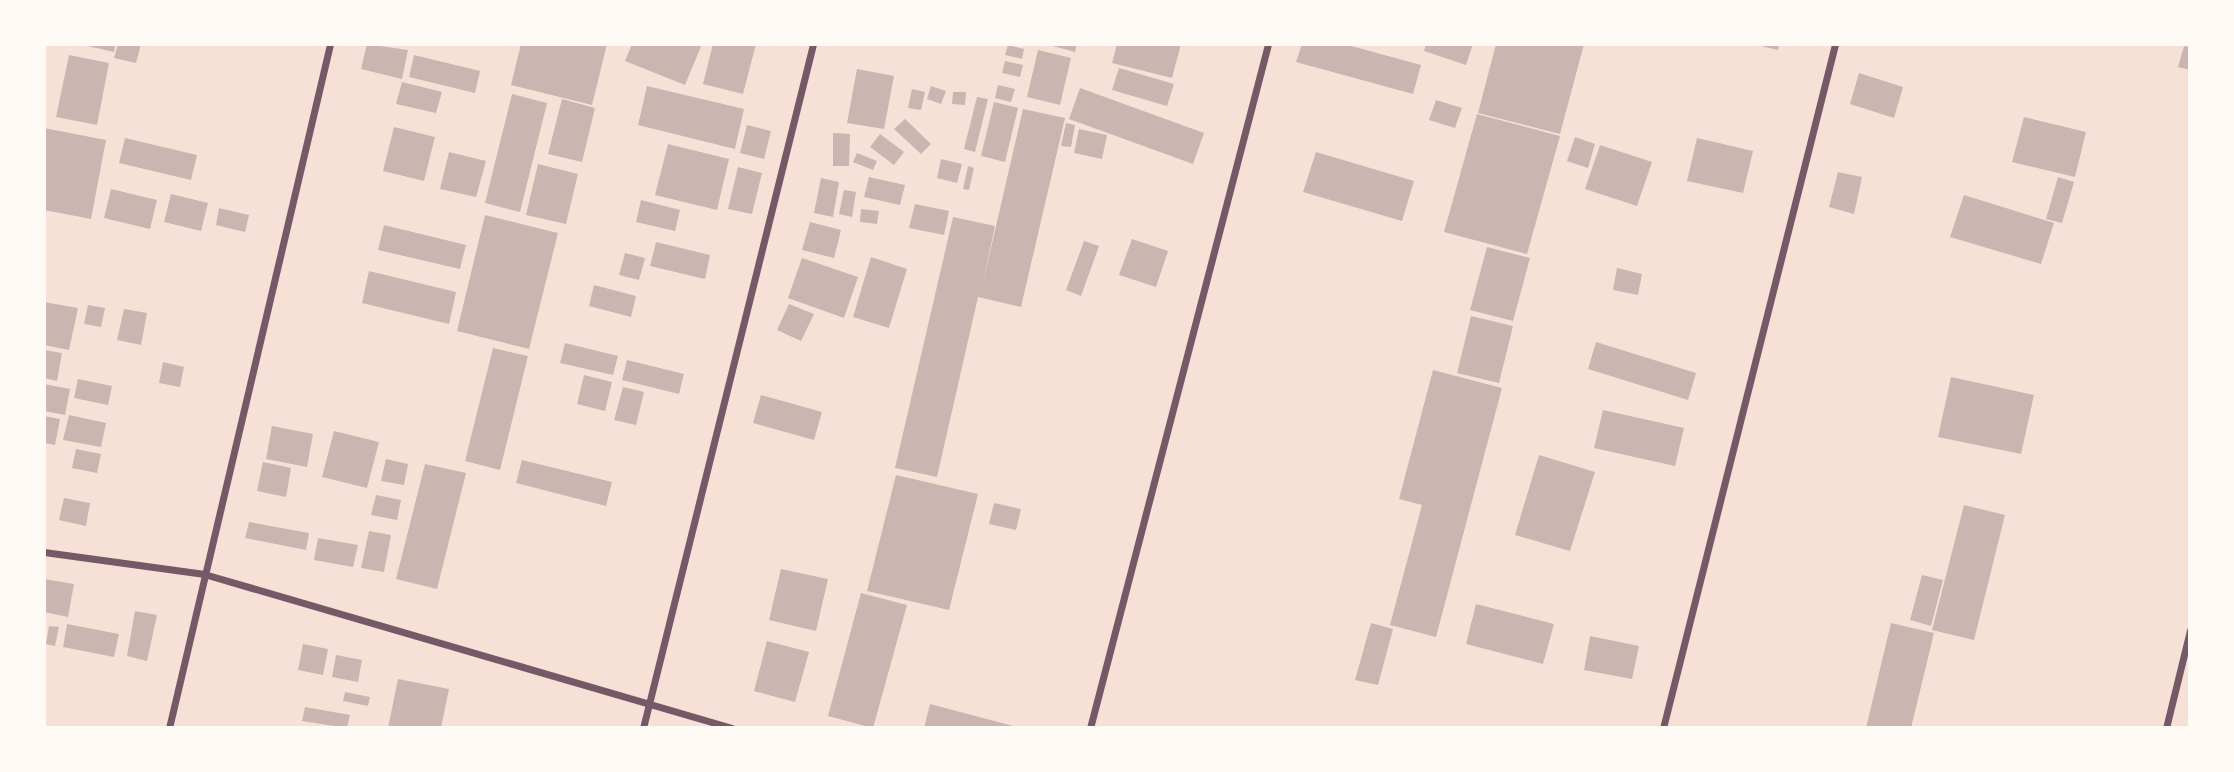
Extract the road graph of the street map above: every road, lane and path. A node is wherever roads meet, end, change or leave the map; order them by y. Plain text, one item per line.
1 (330, 44) edge
2 (813, 44) edge
3 (1268, 44) edge
4 (1835, 44) edge
5 (44, 552) edge
6 (204, 574) junction
7 (2190, 630) edge
8 (649, 703) junction
9 (169, 728) edge
10 (643, 728) edge
11 (732, 728) edge
12 (1090, 728) edge
13 (1663, 728) edge
14 (2166, 728) edge

1 - 6 street
2 - 8 street
3 - 12 street
4 - 13 street
5 - 6 street
6 - 8 street
6 - 9 street
7 - 14 street
8 - 10 street
8 - 11 street

